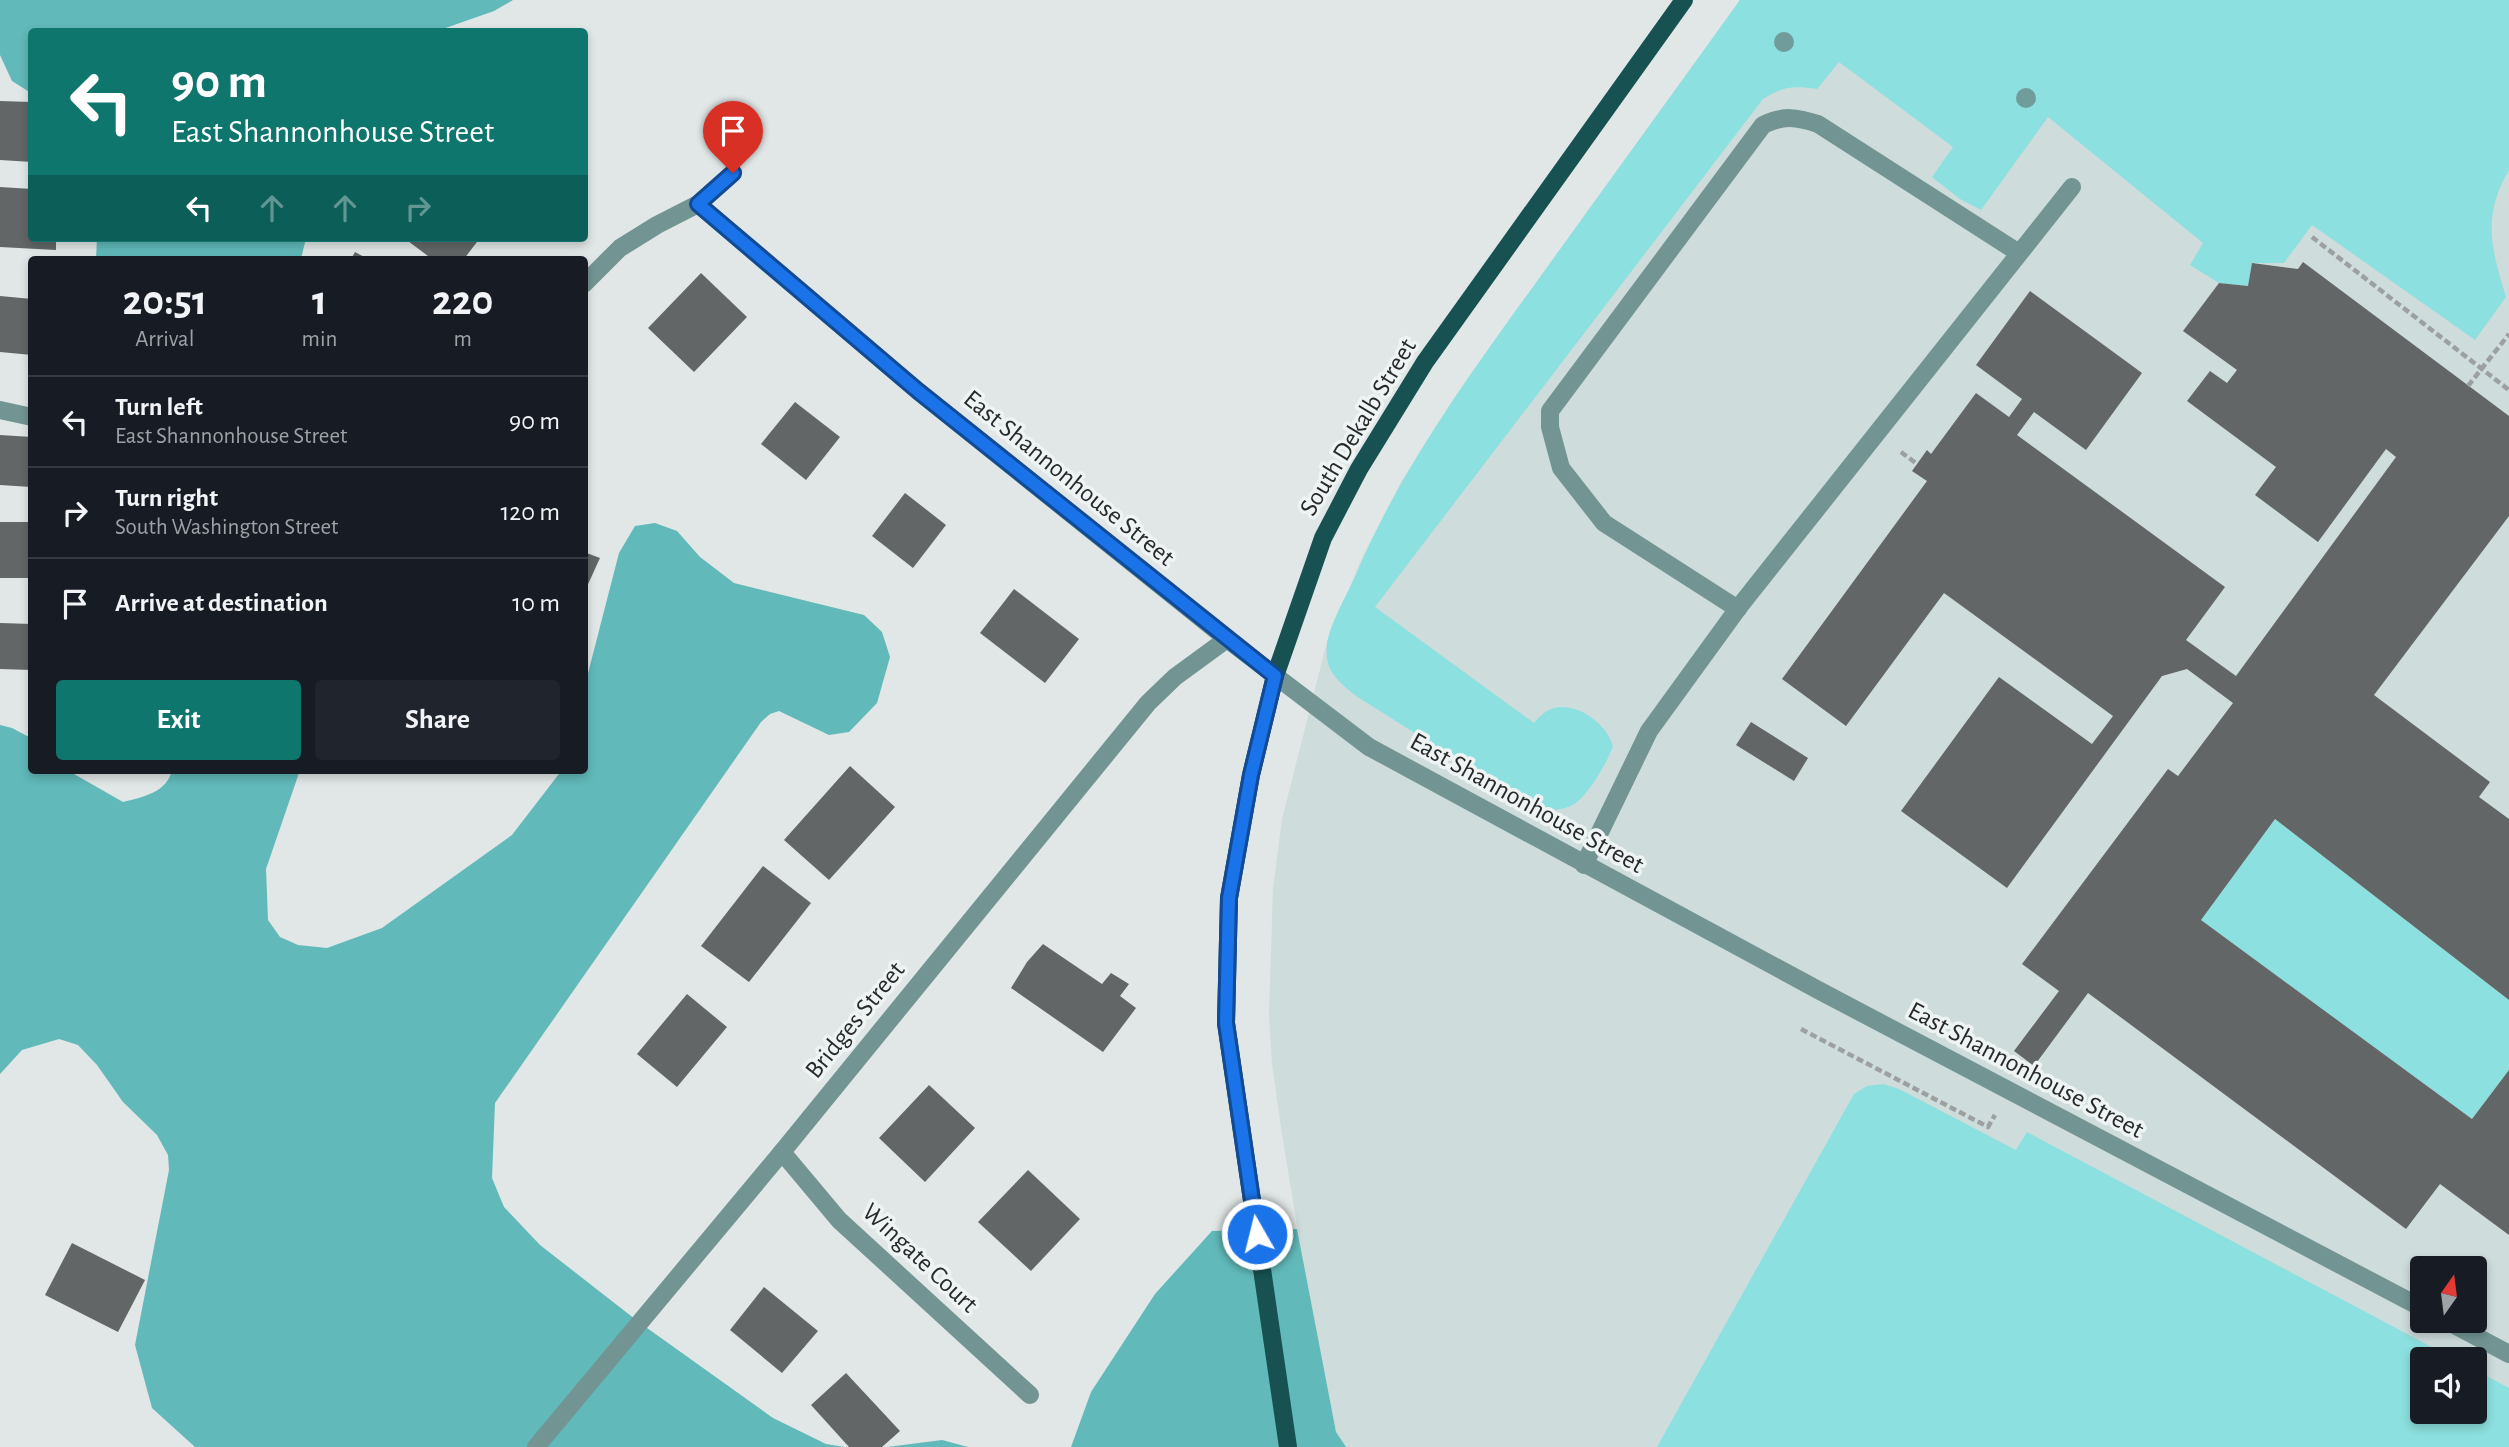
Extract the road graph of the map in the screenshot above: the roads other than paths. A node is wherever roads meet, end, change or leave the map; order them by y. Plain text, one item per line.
1 (1684, 0) edge
2 (733, 173) dead end
3 (2072, 187) dead end
4 (698, 204) junction
5 (2019, 253) junction
6 (588, 280) edge
7 (0, 411) edge
8 (28, 416) edge
9 (1738, 609) junction
10 (1227, 639) junction
11 (1275, 676) junction
12 (1584, 865) junction
13 (782, 1152) junction
14 (2410, 1302) edge
15 (2471, 1334) edge
16 (2509, 1354) edge
17 (1030, 1395) dead end
18 (536, 1447) edge
19 (1288, 1447) edge

1 - 11 main road, South Dekalb Street
2 - 4 street
3 - 5 street
4 - 6 street
4 - 10 street, East Shannonhouse Street
5 - 9 street
5 - 9 street
7 - 8 street
9 - 12 street
10 - 11 street, East Shannonhouse Street
10 - 13 street, Bridges Street
11 - 12 street, East Shannonhouse Street
11 - 19 main road, South Dekalb Street
12 - 14 street, East Shannonhouse Street
13 - 17 street, Wingate Court
13 - 18 street, Bridges Street
15 - 16 street

